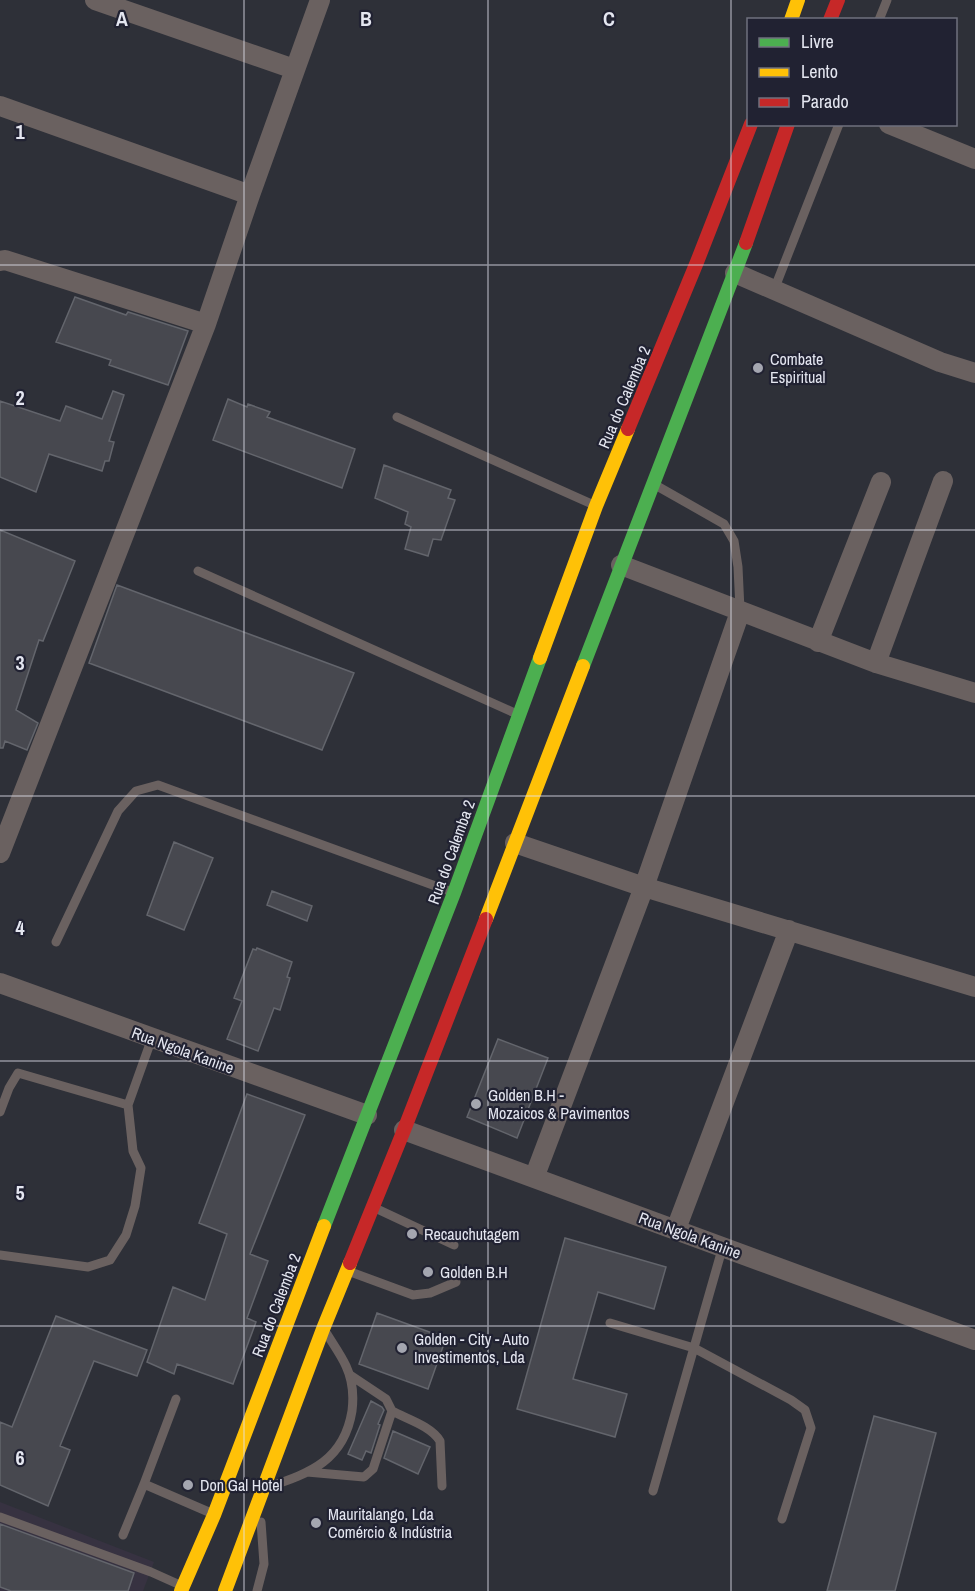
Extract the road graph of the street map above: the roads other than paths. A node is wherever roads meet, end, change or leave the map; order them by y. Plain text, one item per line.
1 (95, 0) edge
2 (320, 0) edge
3 (838, 0) edge
4 (887, 0) edge
5 (831, 18) edge
6 (880, 18) edge
7 (294, 69) junction
8 (0, 106) edge
9 (750, 126) edge
10 (787, 126) edge
11 (838, 126) edge
12 (895, 126) edge
13 (975, 159) edge
14 (250, 195) junction
15 (0, 261) edge
16 (735, 273) junction
17 (774, 290) junction
18 (206, 324) junction
19 (975, 373) edge
20 (397, 417) dead end
21 (944, 481) dead end
22 (881, 482) dead end
23 (652, 483) junction
24 (597, 506) junction
25 (621, 565) junction
26 (198, 571) dead end
27 (740, 612) junction
28 (818, 642) junction
29 (876, 663) junction
30 (975, 693) edge
31 (519, 715) junction
32 (515, 843) junction
33 (0, 853) edge
34 (644, 886) junction
35 (454, 893) junction
36 (789, 930) junction
37 (56, 942) dead end
38 (0, 983) edge
39 (975, 987) edge
40 (152, 1038) junction
41 (128, 1105) junction
42 (0, 1112) edge
43 (367, 1115) junction
44 (404, 1130) junction
45 (534, 1178) junction
46 (373, 1207) junction
47 (676, 1229) junction
48 (454, 1245) dead end
49 (723, 1246) junction
50 (0, 1255) edge
51 (347, 1271) junction
52 (456, 1282) dead end
53 (610, 1323) dead end
54 (323, 1329) junction
55 (975, 1340) edge
56 (694, 1348) junction
57 (350, 1376) junction
58 (176, 1399) dead end
59 (392, 1411) junction
60 (306, 1472) junction
61 (144, 1485) junction
62 (442, 1486) dead end
63 (653, 1491) dead end
64 (261, 1494) junction
65 (214, 1515) junction
66 (0, 1517) edge
67 (782, 1519) dead end
68 (123, 1535) dead end
69 (182, 1589) edge
70 (225, 1591) edge
71 (257, 1591) edge

1 - 7 street
2 - 7 street
3 - 5 main road
4 - 6 lane
7 - 14 street
8 - 14 street
9 - 24 main road, Rua do Calemba 2
10 - 16 main road
11 - 17 lane
12 - 13 street
14 - 18 street
15 - 18 street
16 - 17 street
16 - 23 main road
17 - 19 street
18 - 33 street
20 - 24 lane
21 - 29 street
22 - 28 street
23 - 25 main road
23 - 27 lane
24 - 31 main road, Rua do Calemba 2
25 - 27 street
25 - 32 main road
26 - 31 lane
27 - 28 street
27 - 34 street
28 - 29 street
29 - 30 street
31 - 35 main road, Rua do Calemba 2
32 - 34 street
32 - 44 main road
34 - 36 street
34 - 45 street
35 - 37 lane
35 - 43 main road, Rua do Calemba 2
36 - 39 street
36 - 47 street
38 - 40 street, Rua Ngola Kanine
40 - 41 lane
40 - 43 street, Rua Ngola Kanine
41 - 42 lane
41 - 50 lane
43 - 65 main road, Rua do Calemba 2
44 - 45 street, Rua Ngola Kanine
44 - 46 main road
45 - 47 street, Rua Ngola Kanine
46 - 48 lane
46 - 51 main road
47 - 49 street, Rua Ngola Kanine
49 - 55 street, Rua Ngola Kanine
49 - 56 lane
51 - 52 lane
51 - 54 main road
53 - 56 lane
54 - 57 lane
54 - 64 main road
56 - 63 lane
56 - 67 lane
57 - 59 lane
57 - 60 lane
58 - 61 lane
59 - 60 lane
59 - 62 lane
60 - 64 lane
61 - 65 lane
61 - 68 lane
64 - 70 main road
64 - 71 lane
65 - 69 main road, Rua do Calemba 2
66 - 69 lane

